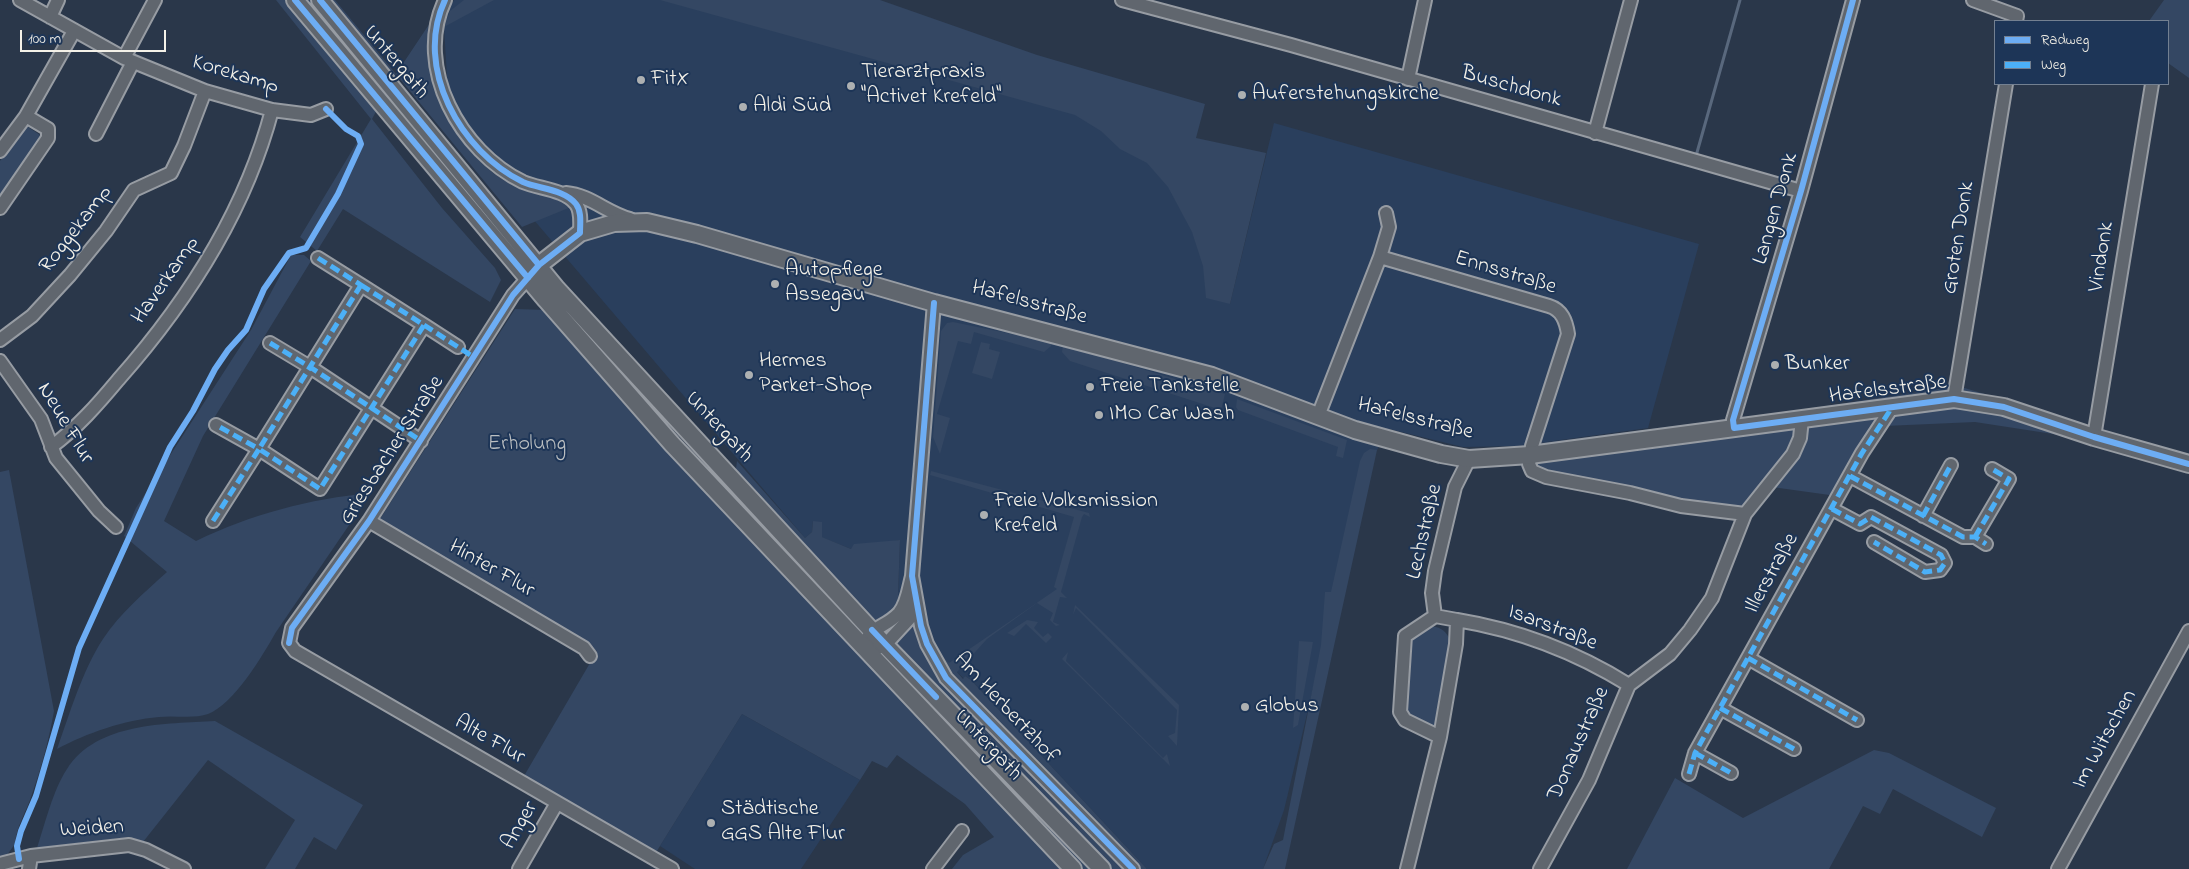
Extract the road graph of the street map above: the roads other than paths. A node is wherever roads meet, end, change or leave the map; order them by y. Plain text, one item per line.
1 (20, 0) edge
2 (58, 0) edge
3 (155, 0) edge
4 (295, 0) edge
5 (320, 0) edge
6 (445, 0) edge
7 (1122, 0) edge
8 (1425, 0) edge
9 (1631, 0) edge
10 (1853, 0) edge
11 (1973, 0) edge
12 (1142, 3) edge
13 (50, 17) junction
14 (2016, 19) edge
15 (74, 31) junction
16 (128, 60) junction
17 (1408, 79) junction
18 (2006, 85) edge
19 (2152, 85) edge
20 (205, 91) junction
21 (326, 109) dead end
22 (272, 110) junction
23 (26, 116) junction
24 (1595, 133) junction
25 (96, 134) dead end
26 (0, 151) edge
27 (1801, 191) junction
28 (556, 192) junction
29 (0, 208) edge
30 (1386, 213) dead end
31 (647, 222) junction
32 (580, 233) junction
33 (318, 258) dead end
34 (1380, 258) junction
35 (539, 265) junction
36 (528, 278) junction
37 (361, 286) junction
38 (934, 303) junction
39 (424, 325) junction
40 (0, 340) edge
41 (270, 343) dead end
42 (458, 347) dead end
43 (0, 361) edge
44 (310, 367) junction
45 (1954, 399) junction
46 (372, 407) junction
47 (1890, 407) junction
48 (1318, 416) junction
49 (1802, 419) junction
50 (216, 425) dead end
51 (1734, 428) junction
52 (2094, 437) junction
53 (421, 441) junction
54 (51, 447) junction
55 (259, 449) junction
56 (1530, 455) junction
57 (1469, 459) junction
58 (1951, 464) dead end
59 (2189, 464) edge
60 (1992, 469) dead end
61 (1850, 476) junction
62 (1832, 509) junction
63 (1745, 514) junction
64 (1923, 516) junction
65 (213, 521) dead end
66 (369, 521) junction
67 (116, 527) dead end
68 (1874, 542) dead end
69 (912, 576) junction
70 (1435, 616) junction
71 (1457, 620) junction
72 (872, 630) junction
73 (2189, 631) edge
74 (289, 643) joint
75 (885, 645) junction
76 (863, 648) junction
77 (590, 656) dead end
78 (1748, 658) junction
79 (1629, 685) junction
80 (1720, 708) junction
81 (1857, 720) dead end
82 (1440, 737) junction
83 (1794, 748) dead end
84 (1695, 753) junction
85 (1731, 773) dead end
86 (1689, 774) dead end
87 (557, 803) junction
88 (962, 831) dead end
89 (30, 863) edge
90 (0, 867) edge
91 (184, 869) edge
92 (519, 869) edge
93 (672, 869) edge
94 (934, 869) edge
95 (1073, 869) edge
96 (1102, 869) edge
97 (1132, 869) edge
98 (1406, 869) edge
99 (1540, 869) edge
100 (2058, 869) edge

1 - 13 street, Korekamp
2 - 13 street
3 - 16 street
4 - 36 main road, Untergath
5 - 35 main road, Untergath
6 - 28 street
7 - 12 street, Buschdonk
8 - 17 street
9 - 24 street
10 - 27 street, Langen Donk
11 - 14 street
12 - 17 street, Buschdonk
13 - 15 street, Korekamp
15 - 16 street, Korekamp
15 - 23 street
16 - 20 street, Korekamp
16 - 25 street
17 - 24 street, Buschdonk
18 - 45 street, Groten Donk
19 - 52 street, Vindonk
20 - 22 street, Korekamp
20 - 40 street, Roggekamp
21 - 22 street, Korekamp
22 - 54 street, Haverkamp
23 - 26 street
23 - 29 street
24 - 27 street, Buschdonk
27 - 51 street, Langen Donk
28 - 31 street
28 - 32 street
30 - 34 street
31 - 32 main road, Hafelsstraße
31 - 38 main road, Hafelsstraße
32 - 35 main road, Hafelsstraße
33 - 37 street
34 - 48 street
34 - 56 street, Ennsstraße
35 - 36 main road, Hafelsstraße
35 - 72 main road, Untergath
36 - 53 street, Griesbacher Straße
36 - 76 main road, Untergath
37 - 39 street
37 - 44 street
38 - 48 main road, Hafelsstraße
38 - 69 street, Am Herbertzhof
39 - 42 street
39 - 46 street, Griesbacher Straße
41 - 44 street, Griesbacher Straße
43 - 54 street, Neue Flur
44 - 46 street, Griesbacher Straße
44 - 55 street
45 - 47 main road, Hafelsstraße
45 - 52 main road, Hafelsstraße
46 - 53 street, Griesbacher Straße
46 - 55 street, Griesbacher Straße
47 - 49 main road, Hafelsstraße
47 - 61 street, Illerstraße
48 - 57 main road, Hafelsstraße
49 - 51 main road, Hafelsstraße
49 - 63 street, Donaustraße
50 - 55 street, Griesbacher Straße
51 - 56 main road, Hafelsstraße
52 - 59 main road, Hafelsstraße
53 - 66 street, Griesbacher Straße
54 - 67 street, Neue Flur
55 - 65 street
56 - 57 main road, Hafelsstraße
56 - 63 street
57 - 70 street, Lechstraße
58 - 64 street
60 - 64 street
61 - 62 street, Illerstraße
61 - 64 street
62 - 68 street
62 - 78 street, Illerstraße
63 - 79 street, Donaustraße
66 - 74 street, Griesbacher Straße
66 - 77 street, Hinter Flur
69 - 72 street
69 - 75 street
69 - 97 street, Am Herbertzhof
70 - 71 street
70 - 82 street
71 - 79 street, Isarstraße
71 - 82 street
72 - 75 main road, Untergath
72 - 76 street
73 - 100 street, Im Witschen
74 - 87 street, Alte Flur
75 - 76 street
75 - 96 main road, Untergath
76 - 95 main road, Untergath
78 - 80 street, Illerstraße
78 - 81 street
79 - 99 street, Donaustraße
80 - 83 street
80 - 84 street, Illerstraße
82 - 98 street
84 - 85 street
84 - 86 street, Illerstraße
87 - 92 street, Anger
87 - 93 street, Alte Flur
88 - 94 street
89 - 90 street, Weiden
89 - 91 street, Weiden

